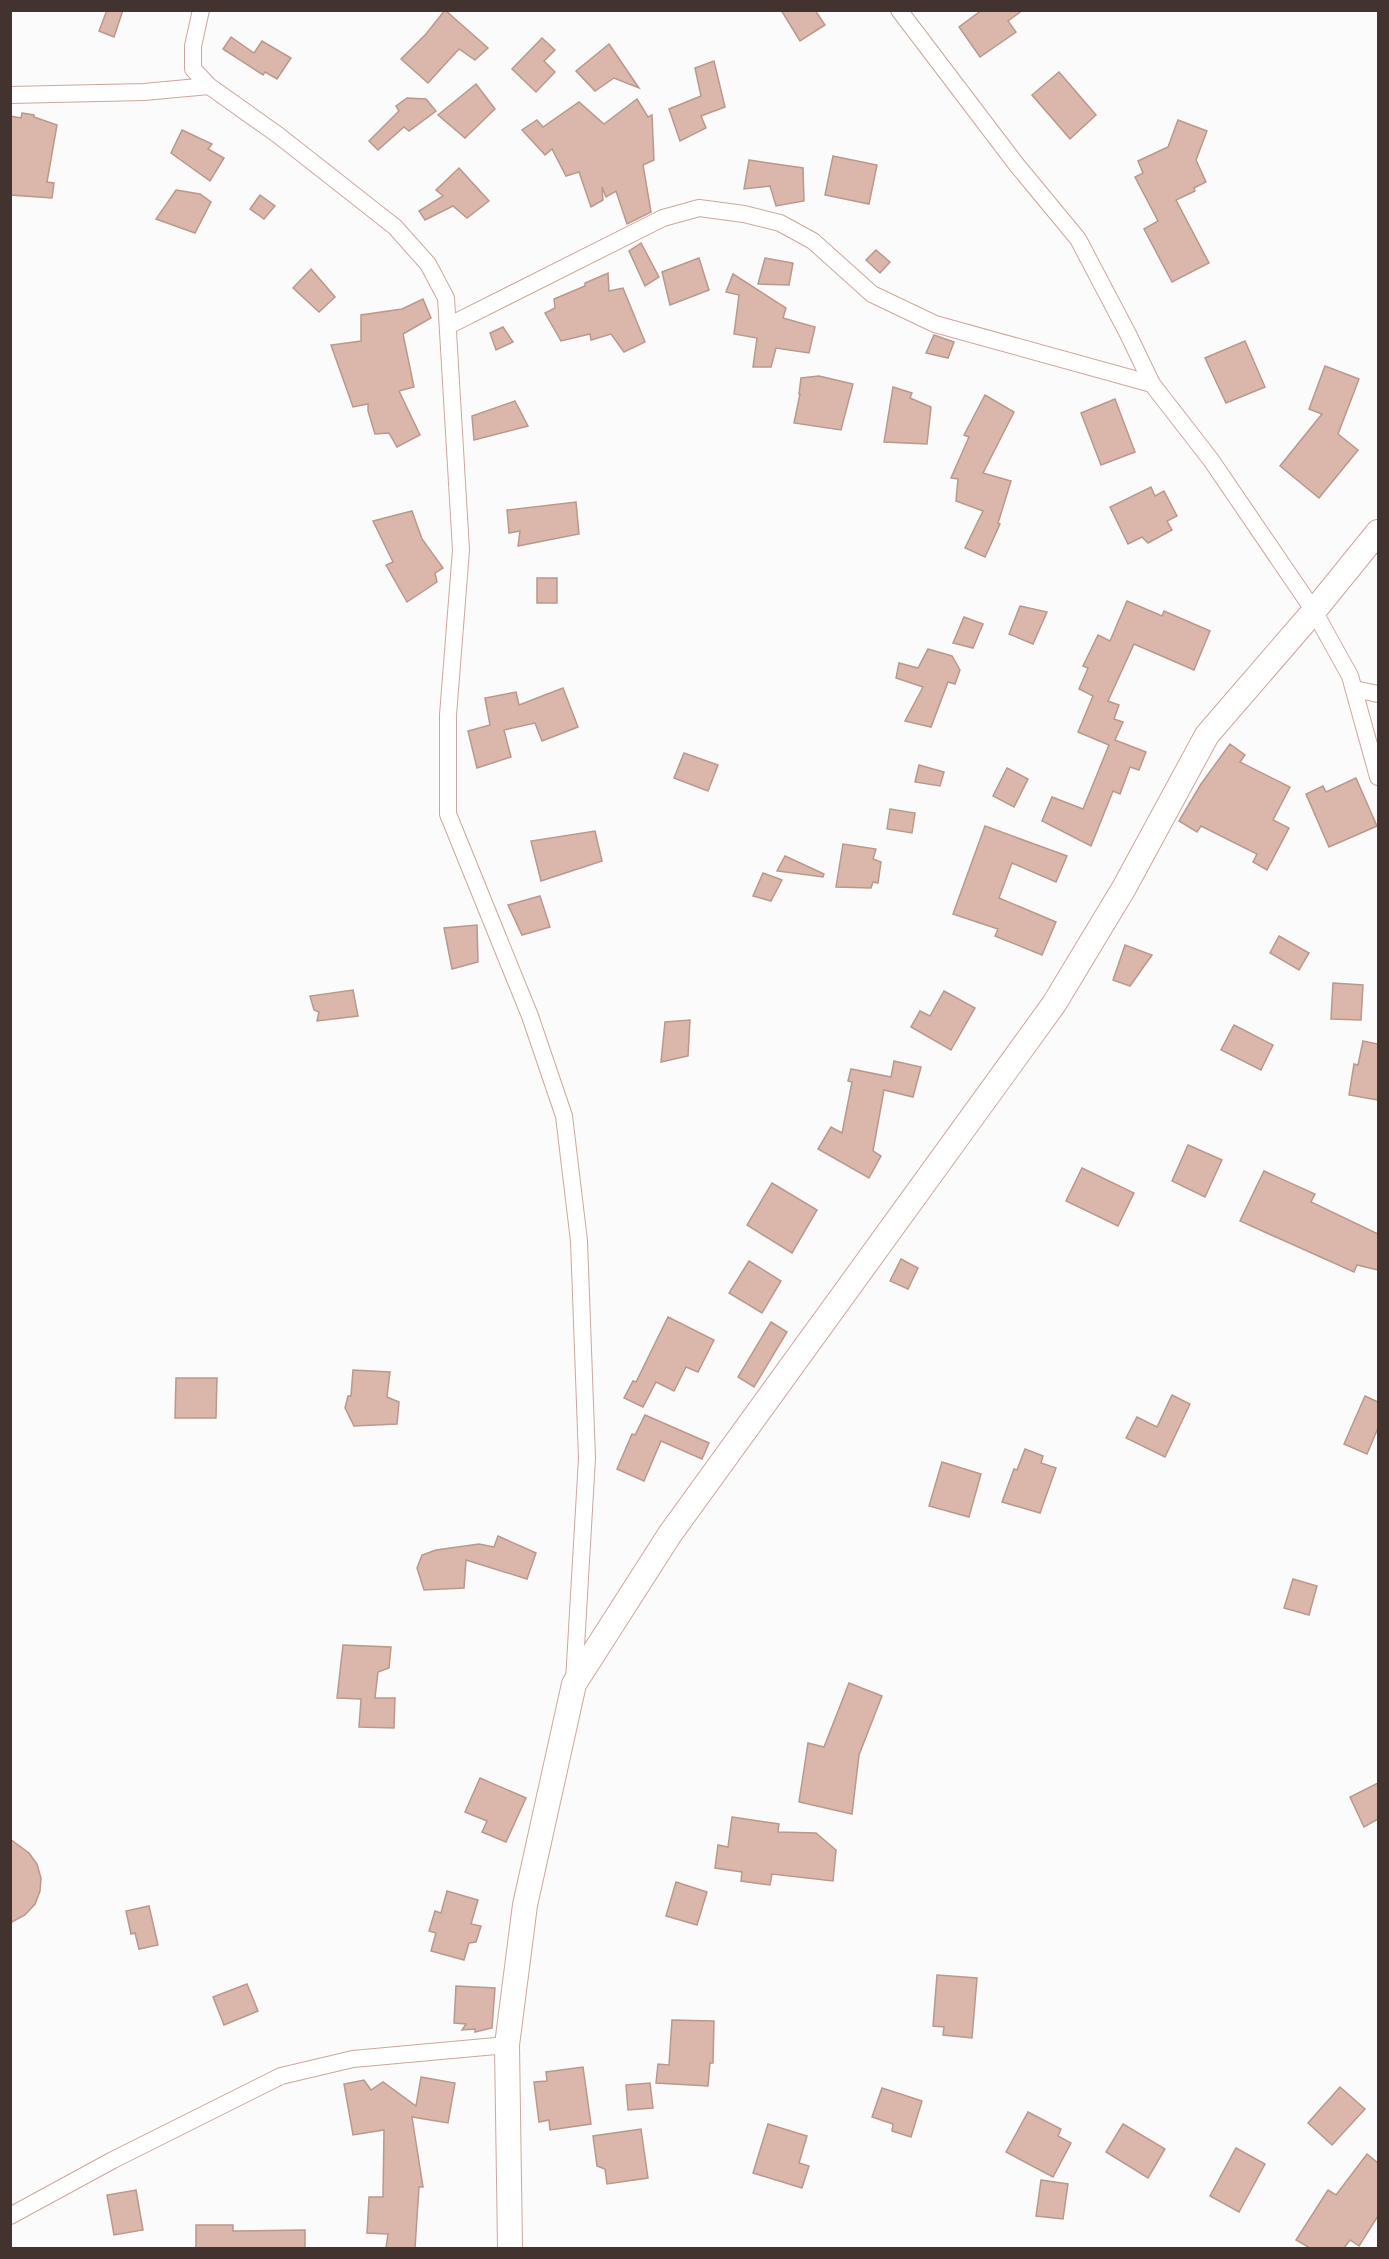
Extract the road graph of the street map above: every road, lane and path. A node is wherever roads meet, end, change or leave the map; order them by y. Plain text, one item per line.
1 (201, 10) edge
2 (899, 10) edge
3 (209, 86) junction
4 (10, 95) edge
5 (448, 326) junction
6 (1152, 384) junction
7 (1378, 532) edge
8 (1314, 611) junction
9 (1354, 689) junction
10 (1378, 694) edge
11 (1378, 777) edge
12 (574, 1684) junction
13 (507, 2045) junction
14 (10, 2216) edge
15 (510, 2248) edge

1 - 3 street
2 - 6 street
3 - 4 street
3 - 5 street
5 - 6 street
5 - 12 street
6 - 8 street
7 - 8 street
8 - 9 street
8 - 12 street
9 - 10 street
9 - 11 street
12 - 13 street
13 - 14 street
13 - 15 street

